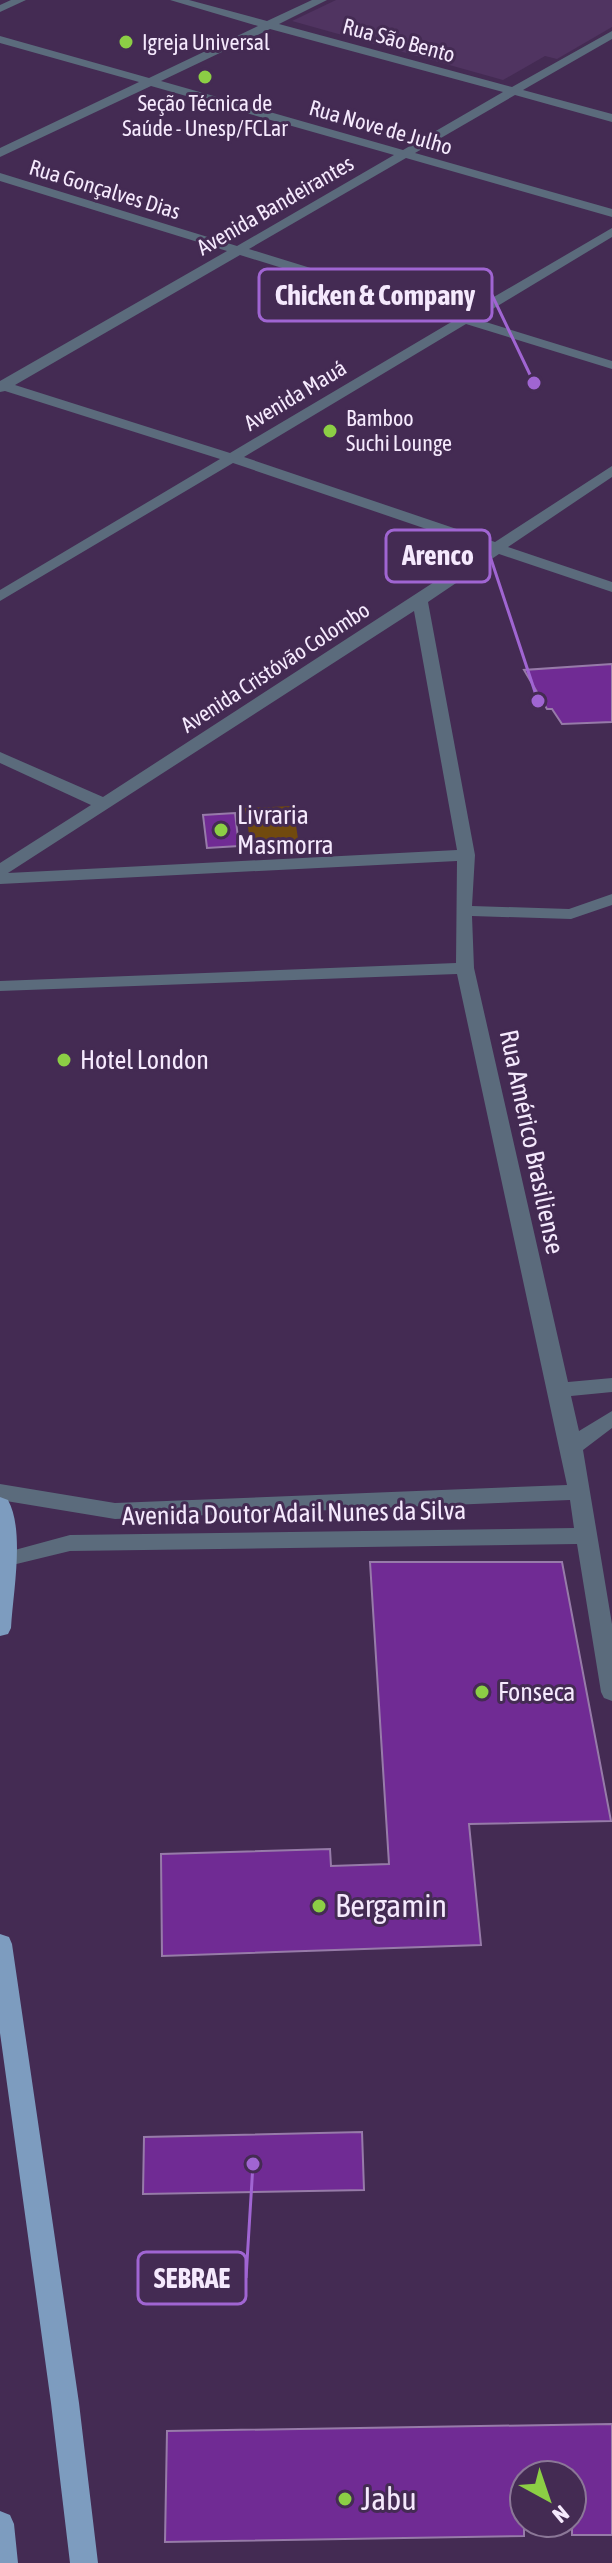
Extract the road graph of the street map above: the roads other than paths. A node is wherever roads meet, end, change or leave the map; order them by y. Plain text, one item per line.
1 (20, 0) edge
2 (176, 0) edge
3 (321, 0) edge
4 (0, 9) edge
5 (266, 26) junction
6 (612, 34) edge
7 (0, 39) edge
8 (149, 81) junction
9 (515, 91) junction
10 (612, 118) edge
11 (0, 153) edge
12 (403, 154) junction
13 (0, 177) edge
14 (612, 213) edge
15 (612, 232) edge
16 (237, 251) junction
17 (463, 320) junction
18 (612, 365) edge
19 (1, 386) edge
20 (232, 458) junction
21 (612, 470) edge
22 (498, 548) junction
23 (612, 587) edge
24 (0, 596) edge
25 (420, 600) junction
26 (0, 757) edge
27 (104, 804) junction
28 (466, 855) junction
29 (0, 871) edge
30 (0, 879) edge
31 (612, 899) edge
32 (463, 911) junction
33 (465, 968) junction
34 (0, 986) edge
35 (612, 1385) edge
36 (557, 1390) junction
37 (612, 1418) edge
38 (572, 1447) junction
39 (0, 1492) edge
40 (578, 1492) junction
41 (313, 1504) junction
42 (0, 1505) edge
43 (588, 1536) junction
44 (314, 1539) junction
45 (2, 1562) edge
46 (0, 1628) edge
47 (612, 1692) edge
48 (0, 1944) edge
49 (0, 2524) edge
50 (4, 2563) edge
51 (84, 2563) edge

1 - 4 street
2 - 5 street, Rua São Bento
3 - 5 street
5 - 8 street
5 - 9 street, Rua São Bento
6 - 9 street, Avenida Bandeirantes
7 - 8 street, Rua Nove de Julho
8 - 11 street
8 - 12 street, Rua Nove de Julho
9 - 10 street, Rua São Bento
9 - 12 street, Avenida Bandeirantes
12 - 14 street, Rua Nove de Julho
12 - 16 street, Avenida Bandeirantes
13 - 16 street, Rua Gonçalves Dias
15 - 17 street, Avenida Mauá
16 - 17 street, Rua Gonçalves Dias
16 - 19 street, Avenida Bandeirantes
17 - 18 street, Rua Gonçalves Dias
17 - 20 street, Avenida Mauá
19 - 20 street
20 - 22 street
20 - 24 street, Avenida Mauá
21 - 22 street, Avenida Cristóvão Colombo
22 - 23 street
22 - 25 street, Avenida Cristóvão Colombo
25 - 27 street, Avenida Cristóvão Colombo
25 - 28 street, Rua Américo Brasiliense
26 - 27 street
27 - 29 street, Avenida Cristóvão Colombo
28 - 30 street
28 - 32 street, Rua Américo Brasiliense
31 - 32 street
32 - 33 street, Rua Américo Brasiliense
33 - 34 street
33 - 36 street, Rua Américo Brasiliense
35 - 36 street
36 - 38 street, Rua Américo Brasiliense
37 - 38 street
38 - 40 street, Rua Américo Brasiliense
39 - 41 street, Avenida Doutor Adail Nunes da Silva
40 - 41 street, Avenida Doutor Adail Nunes da Silva
40 - 43 street, Rua Américo Brasiliense
41 - 44 street
42 - 45 main road
43 - 44 street, Avenida Doutor Adail Nunes da Silva
43 - 47 street, Rua Américo Brasiliense
44 - 45 street, Avenida Doutor Adail Nunes da Silva
45 - 46 main road
48 - 51 main road
49 - 50 main road

